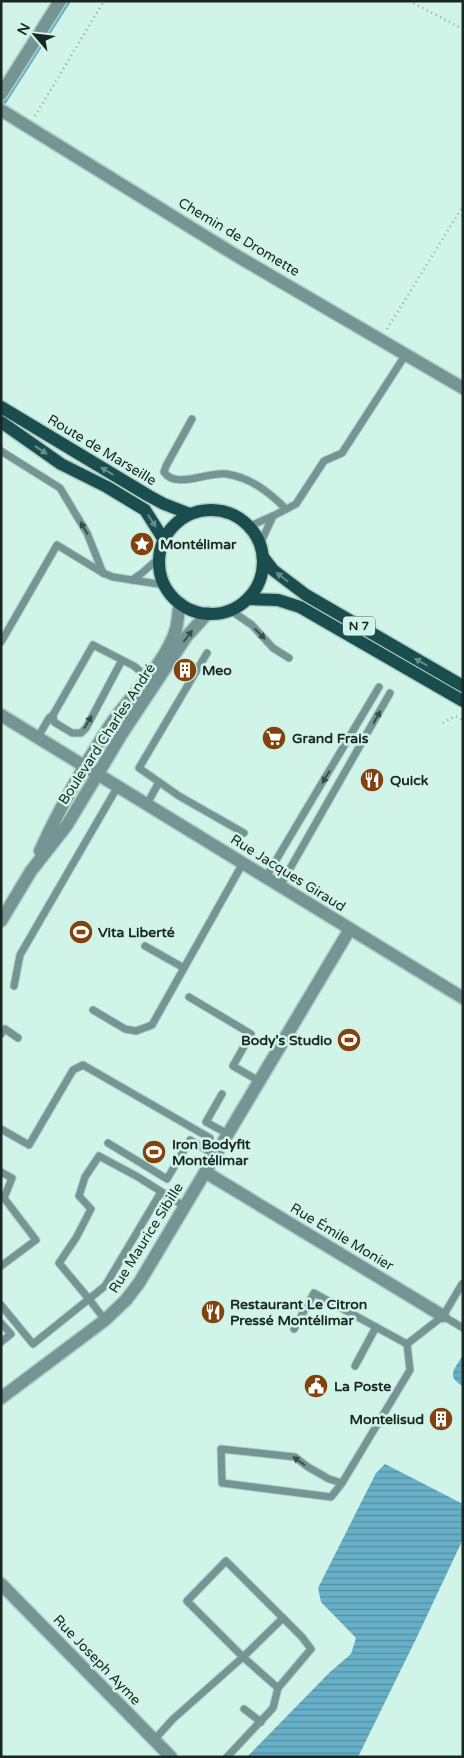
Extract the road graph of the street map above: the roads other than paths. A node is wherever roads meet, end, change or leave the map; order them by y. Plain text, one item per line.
1 (60, 1) edge
2 (1, 94) edge
3 (1, 110) edge
4 (406, 354) junction
5 (463, 388) edge
6 (1, 407) edge
7 (192, 419) dead end
8 (1, 422) edge
9 (1, 451) edge
10 (286, 509) junction
11 (190, 514) junction
12 (273, 516) junction
13 (250, 526) junction
14 (164, 540) junction
15 (262, 551) junction
16 (160, 558) junction
17 (103, 573) junction
18 (132, 580) junction
19 (165, 585) junction
20 (248, 599) junction
21 (180, 603) junction
22 (230, 610) junction
23 (208, 614) junction
24 (1, 642) edge
25 (207, 653) dead end
26 (289, 658) dead end
27 (122, 660) junction
28 (147, 677) junction
29 (463, 686) edge
30 (379, 687) dead end
31 (390, 693) dead end
32 (463, 701) edge
33 (1, 716) edge
34 (53, 716) junction
35 (38, 737) junction
36 (91, 770) junction
37 (160, 782) junction
38 (118, 786) junction
39 (147, 804) junction
40 (244, 833) dead end
41 (243, 863) junction
42 (31, 871) junction
43 (266, 877) junction
44 (280, 886) junction
45 (1, 921) edge
46 (350, 928) junction
47 (145, 946) dead end
48 (184, 968) junction
49 (14, 986) dead end
50 (189, 997) dead end
51 (463, 998) edge
52 (93, 1010) dead end
53 (1, 1034) edge
54 (18, 1038) dead end
55 (259, 1081) junction
56 (222, 1094) dead end
57 (1, 1129) edge
58 (228, 1134) junction
59 (210, 1138) dead end
60 (108, 1143) dead end
61 (215, 1155) junction
62 (1, 1172) edge
63 (205, 1172) junction
64 (161, 1192) junction
65 (184, 1206) junction
66 (1, 1266) edge
67 (462, 1284) edge
68 (89, 1299) junction
69 (1, 1305) edge
70 (443, 1316) junction
71 (105, 1320) junction
72 (1, 1323) edge
73 (376, 1327) junction
74 (463, 1328) edge
75 (294, 1329) dead end
76 (1, 1342) edge
77 (407, 1344) junction
78 (355, 1366) dead end
79 (1, 1398) edge
80 (342, 1483) junction
81 (1, 1584) edge
82 (283, 1618) junction
83 (243, 1657) junction
84 (278, 1688) junction
85 (244, 1709) dead end
86 (261, 1722) junction
87 (154, 1740) junction
88 (172, 1757) edge
89 (227, 1757) edge

1 - 2 street
3 - 4 street, Chemin de Dromette
4 - 5 street, Chemin de Dromette
4 - 10 lane
11 -> 6 main road, Route de Marseille
7 - 10 lane
8 -> 14 main road, Route de Marseille
17 -> 9 lane
10 - 12 lane
11 - 13 main road
11 - 14 main road
12 - 13 lane
12 - 15 lane
13 - 15 main road
14 - 16 main road
15 - 20 main road
29 -> 15 main road, N 7
16 - 18 lane
16 - 19 main road
17 - 18 lane
17 - 24 lane
18 - 19 lane
19 - 21 main road
20 - 22 main road
20 - 32 main road, N 7
21 - 23 main road
21 - 28 street, Boulevard Charles André
22 - 23 main road
22 -> 26 lane
36 -> 23 street, Boulevard Charles André
25 - 37 lane
27 - 28 lane
27 - 34 lane
34 -> 27 lane
28 - 36 street, Boulevard Charles André
30 -> 43 lane
44 -> 31 lane
33 - 35 street, Rue Jacques Giraud
34 - 35 lane
35 - 36 street, Rue Jacques Giraud
36 - 38 street, Rue Jacques Giraud
36 - 42 street, Boulevard Charles André
36 - 42 street, Boulevard Charles André
37 - 39 lane
37 - 40 lane
38 - 39 street, Rue Jacques Giraud
38 - 49 lane
39 - 41 street, Rue Jacques Giraud
41 - 43 street, Rue Jacques Giraud
41 - 48 lane
42 - 45 street, Boulevard Charles André
43 - 44 street, Rue Jacques Giraud
44 - 46 street, Rue Jacques Giraud
46 - 51 street, Rue Jacques Giraud
46 - 55 street, Rue Maurice Sibille
47 - 48 lane
48 - 52 lane
50 - 55 lane
53 - 54 lane
55 - 58 street, Rue Maurice Sibille
56 - 58 lane
57 - 59 lane
58 - 61 street, Rue Maurice Sibille
60 - 61 lane
61 - 63 street, Rue Maurice Sibille
62 - 66 lane
63 - 65 street, Rue Maurice Sibille
63 - 70 street, Rue Émile Monier
64 - 65 lane
64 - 68 lane
64 - 68 lane
65 - 71 street, Rue Maurice Sibille
67 - 70 lane
68 - 69 lane
68 - 71 lane
70 - 74 lane, Rue Émile Monier
70 - 77 lane
71 - 79 street, Rue Maurice Sibille
72 - 76 lane
73 - 75 lane
73 - 77 lane
73 - 78 lane
77 - 80 lane
80 -> 80 lane
81 - 87 street, Rue Joseph Ayme
82 - 83 lane
82 - 83 lane
82 - 84 lane
83 - 84 lane
83 - 87 lane
84 - 86 lane
85 - 86 lane
86 - 89 lane
87 - 88 street, Rue Joseph Ayme

